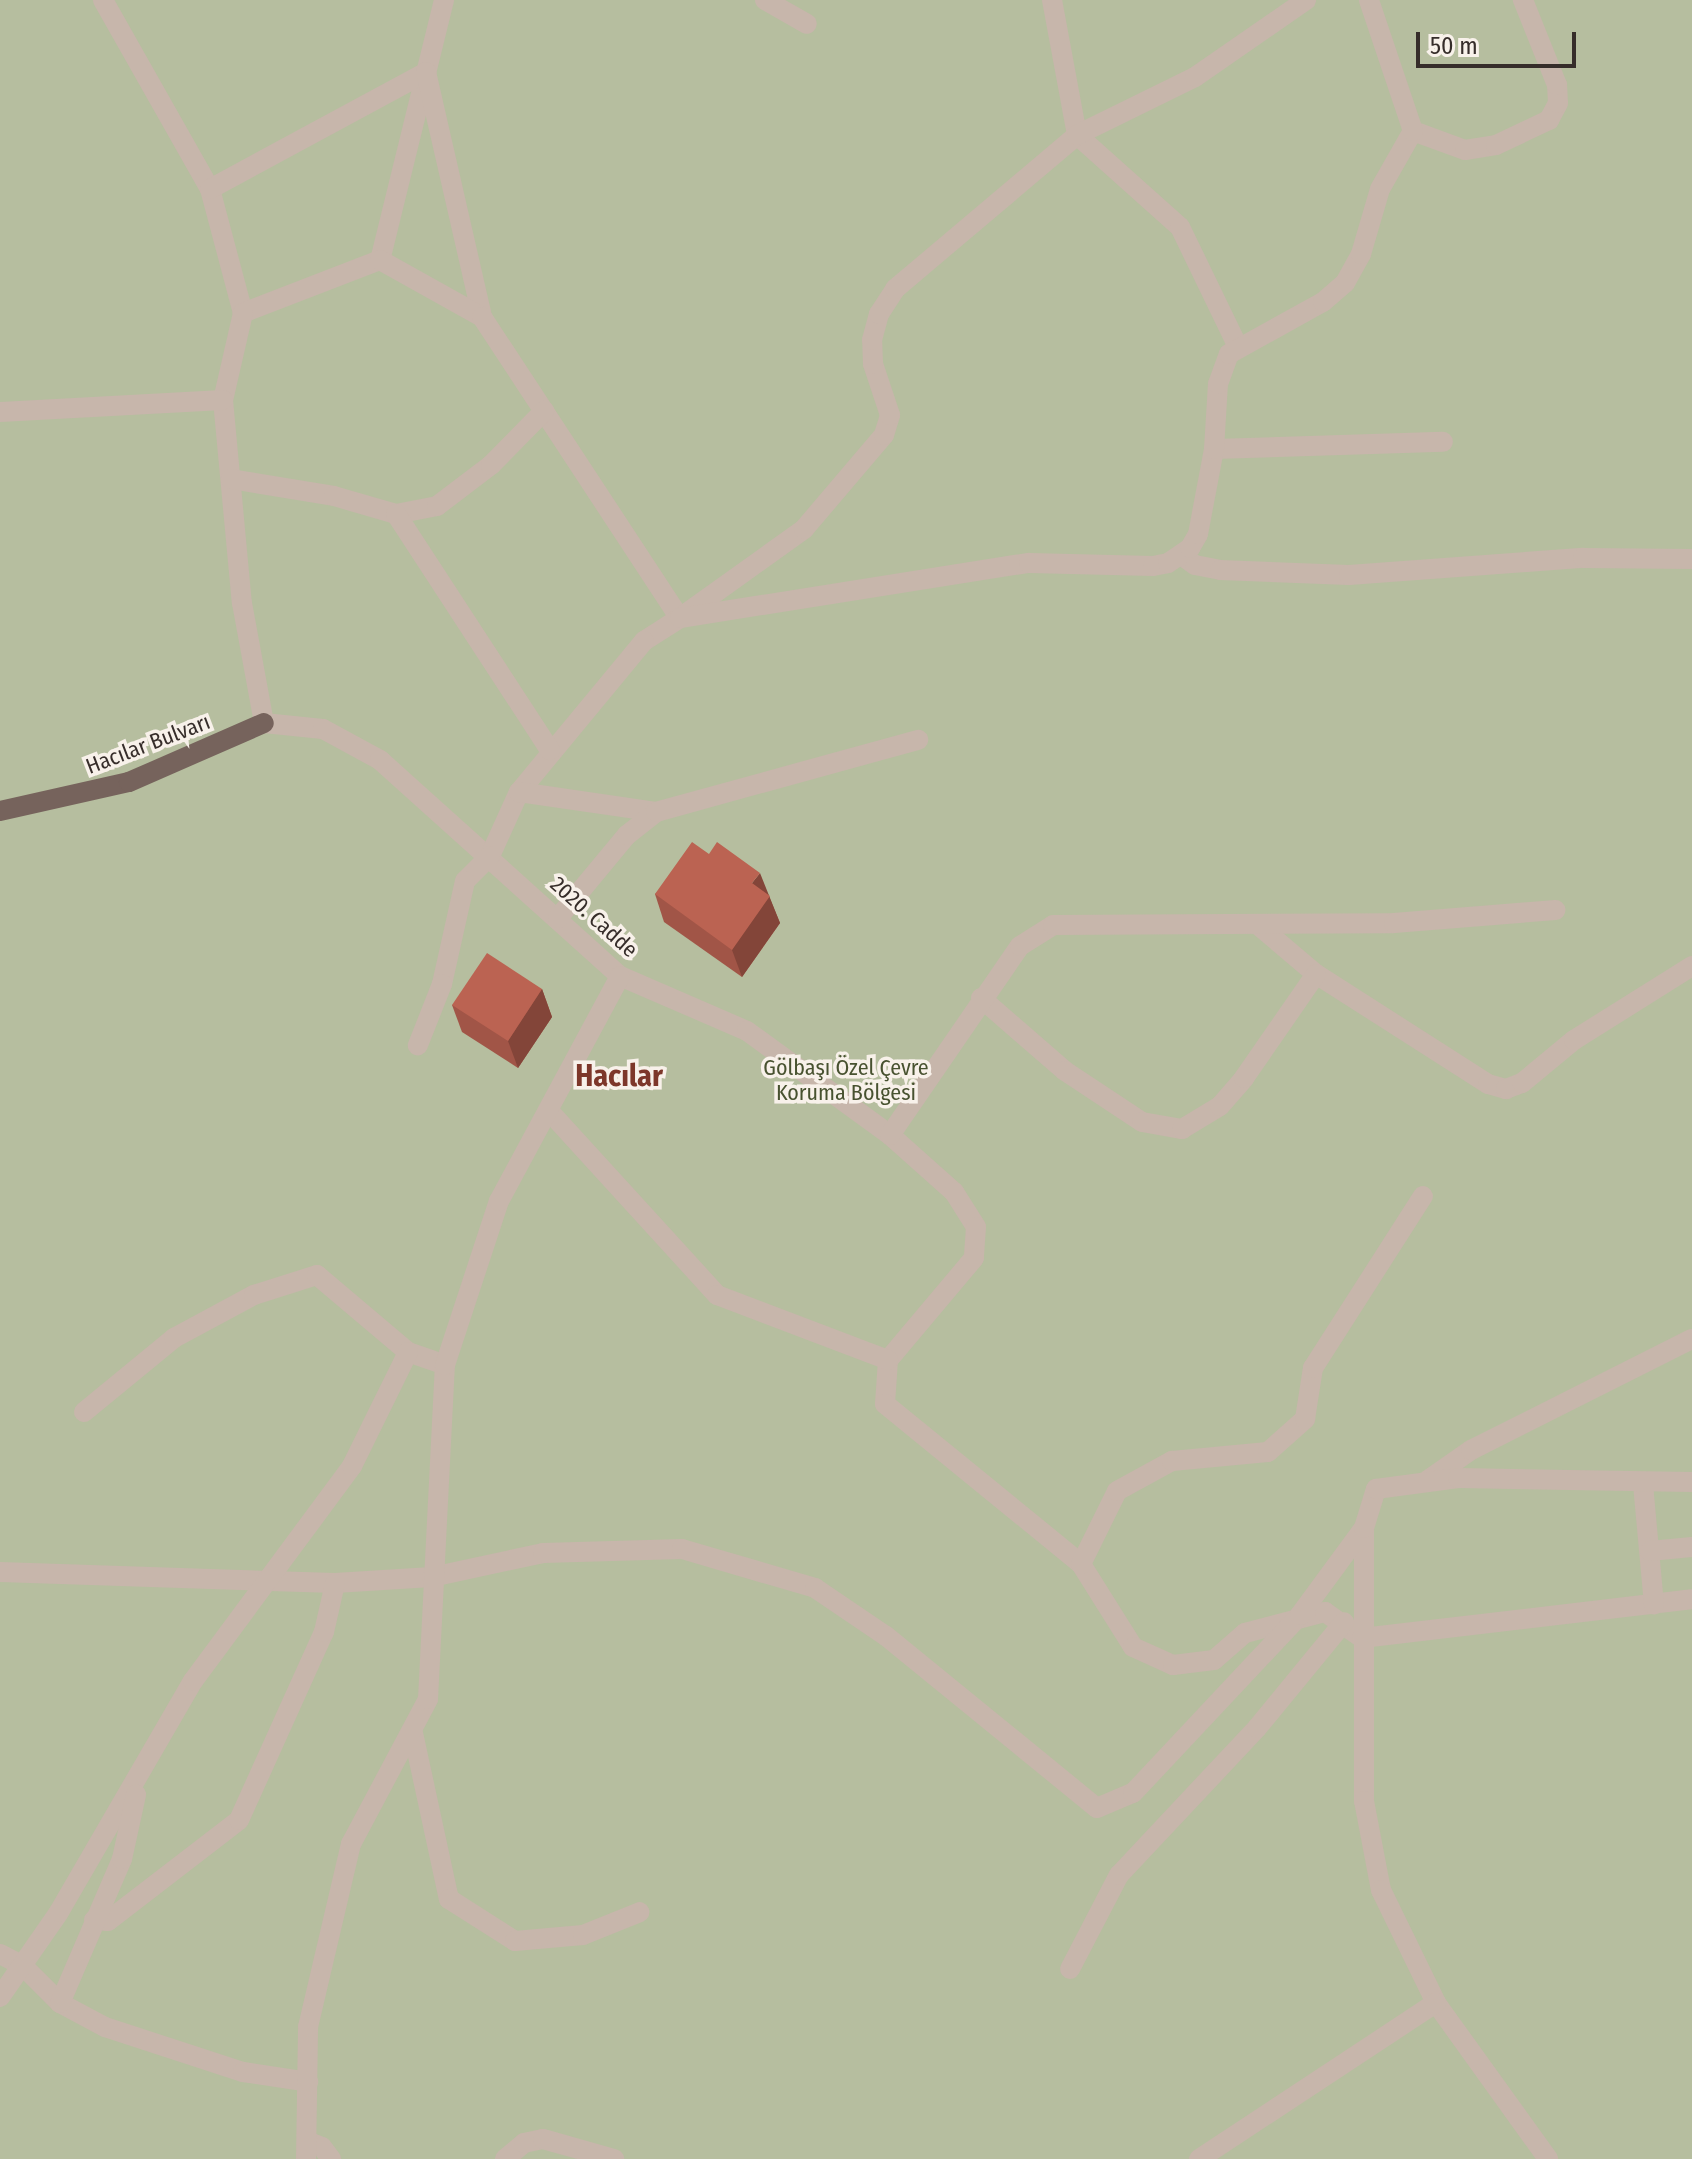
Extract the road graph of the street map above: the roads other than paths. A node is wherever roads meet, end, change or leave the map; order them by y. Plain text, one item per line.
1 (103, 0) edge
2 (444, 0) edge
3 (765, 0) edge
4 (1052, 0) edge
5 (1306, 0) edge
6 (1369, 0) edge
7 (1523, 0) edge
8 (807, 24) dead end
9 (426, 72) junction
10 (1413, 131) junction
11 (1077, 135) junction
12 (210, 189) junction
13 (380, 260) junction
14 (243, 313) junction
15 (482, 317) junction
16 (1237, 345) junction
17 (223, 400) junction
18 (544, 411) junction
19 (0, 412) edge
20 (1443, 442) dead end
21 (1214, 449) junction
22 (231, 479) junction
23 (396, 514) junction
24 (1181, 555) junction
25 (1692, 559) edge
26 (680, 618) junction
27 (264, 723) junction
28 (918, 740) dead end
29 (550, 750) junction
30 (519, 792) junction
31 (0, 811) edge
32 (656, 812) junction
33 (490, 856) junction
34 (1555, 910) dead end
35 (558, 918) junction
36 (1257, 924) junction
37 (1692, 966) edge
38 (1316, 974) junction
39 (620, 976) junction
40 (981, 998) junction
41 (418, 1045) dead end
42 (550, 1112) junction
43 (890, 1135) junction
44 (1423, 1196) dead end
45 (1692, 1339) edge
46 (408, 1352) junction
47 (888, 1360) junction
48 (445, 1365) junction
49 (84, 1412) dead end
50 (1692, 1482) edge
51 (1643, 1484) junction
52 (1419, 1486) junction
53 (1364, 1528) junction
54 (1692, 1547) edge
55 (1650, 1551) junction
56 (1081, 1564) junction
57 (0, 1572) edge
58 (432, 1577) junction
59 (263, 1582) junction
60 (335, 1583) junction
61 (1692, 1599) edge
62 (1654, 1605) junction
63 (1300, 1615) junction
64 (1344, 1622) junction
65 (1362, 1638) junction
66 (413, 1733) junction
67 (139, 1779) junction
68 (640, 1912) dead end
69 (94, 1920) junction
70 (0, 1954) edge
71 (22, 1965) junction
72 (1070, 1969) dead end
73 (0, 1997) edge
74 (60, 2003) junction
75 (1436, 2003) junction
76 (308, 2082) junction
77 (306, 2150) edge
78 (331, 2159) edge
79 (505, 2159) edge
80 (614, 2159) edge
81 (1199, 2159) edge
82 (1548, 2159) edge

1 - 12 street
2 - 9 street
3 - 8 street
4 - 11 street
5 - 11 street
6 - 10 street
7 - 10 street
9 - 12 street
9 - 13 street
9 - 15 street
10 - 16 street
11 - 16 street
11 - 26 street
12 - 14 street
13 - 14 street
13 - 15 street
14 - 17 street
15 - 18 street
16 - 21 street
17 - 19 street
17 - 22 street
18 - 23 street
18 - 26 street
20 - 21 street
21 - 24 street
22 - 23 street
22 - 27 street
23 - 29 street
24 - 25 street
24 - 26 street
26 - 29 street
27 - 31 main road, Hacılar Bulvarı
27 - 33 street, 2020. Cadde
28 - 32 street
29 - 30 street
30 - 32 street
30 - 33 street
32 - 35 street
33 - 35 street, 2020. Cadde
33 - 41 street
34 - 36 street
35 - 39 street, 2020. Cadde
36 - 38 street
36 - 40 street
37 - 38 street
38 - 40 street
39 - 42 street
39 - 43 street, 2020. Cadde
40 - 43 street
42 - 47 street
42 - 48 street
43 - 47 street, 2020. Cadde
44 - 56 street
45 - 52 street
46 - 48 street
46 - 49 street
46 - 59 street
47 - 56 street
48 - 58 street
50 - 51 street
51 - 52 street
51 - 55 street
52 - 53 street
53 - 63 street
53 - 65 street
54 - 55 street
55 - 62 street
56 - 63 street
57 - 59 street
58 - 60 street
58 - 63 street
58 - 66 street
59 - 60 street
59 - 67 street
60 - 69 street
61 - 62 street
62 - 65 street
63 - 64 street
64 - 65 street
64 - 72 street
65 - 75 street
66 - 68 street
66 - 76 street
67 - 69 street
67 - 71 street
69 - 74 street
70 - 71 street
71 - 73 street
71 - 74 street
74 - 76 street
75 - 81 street
75 - 82 street
76 - 77 street
77 - 78 street
79 - 80 street

